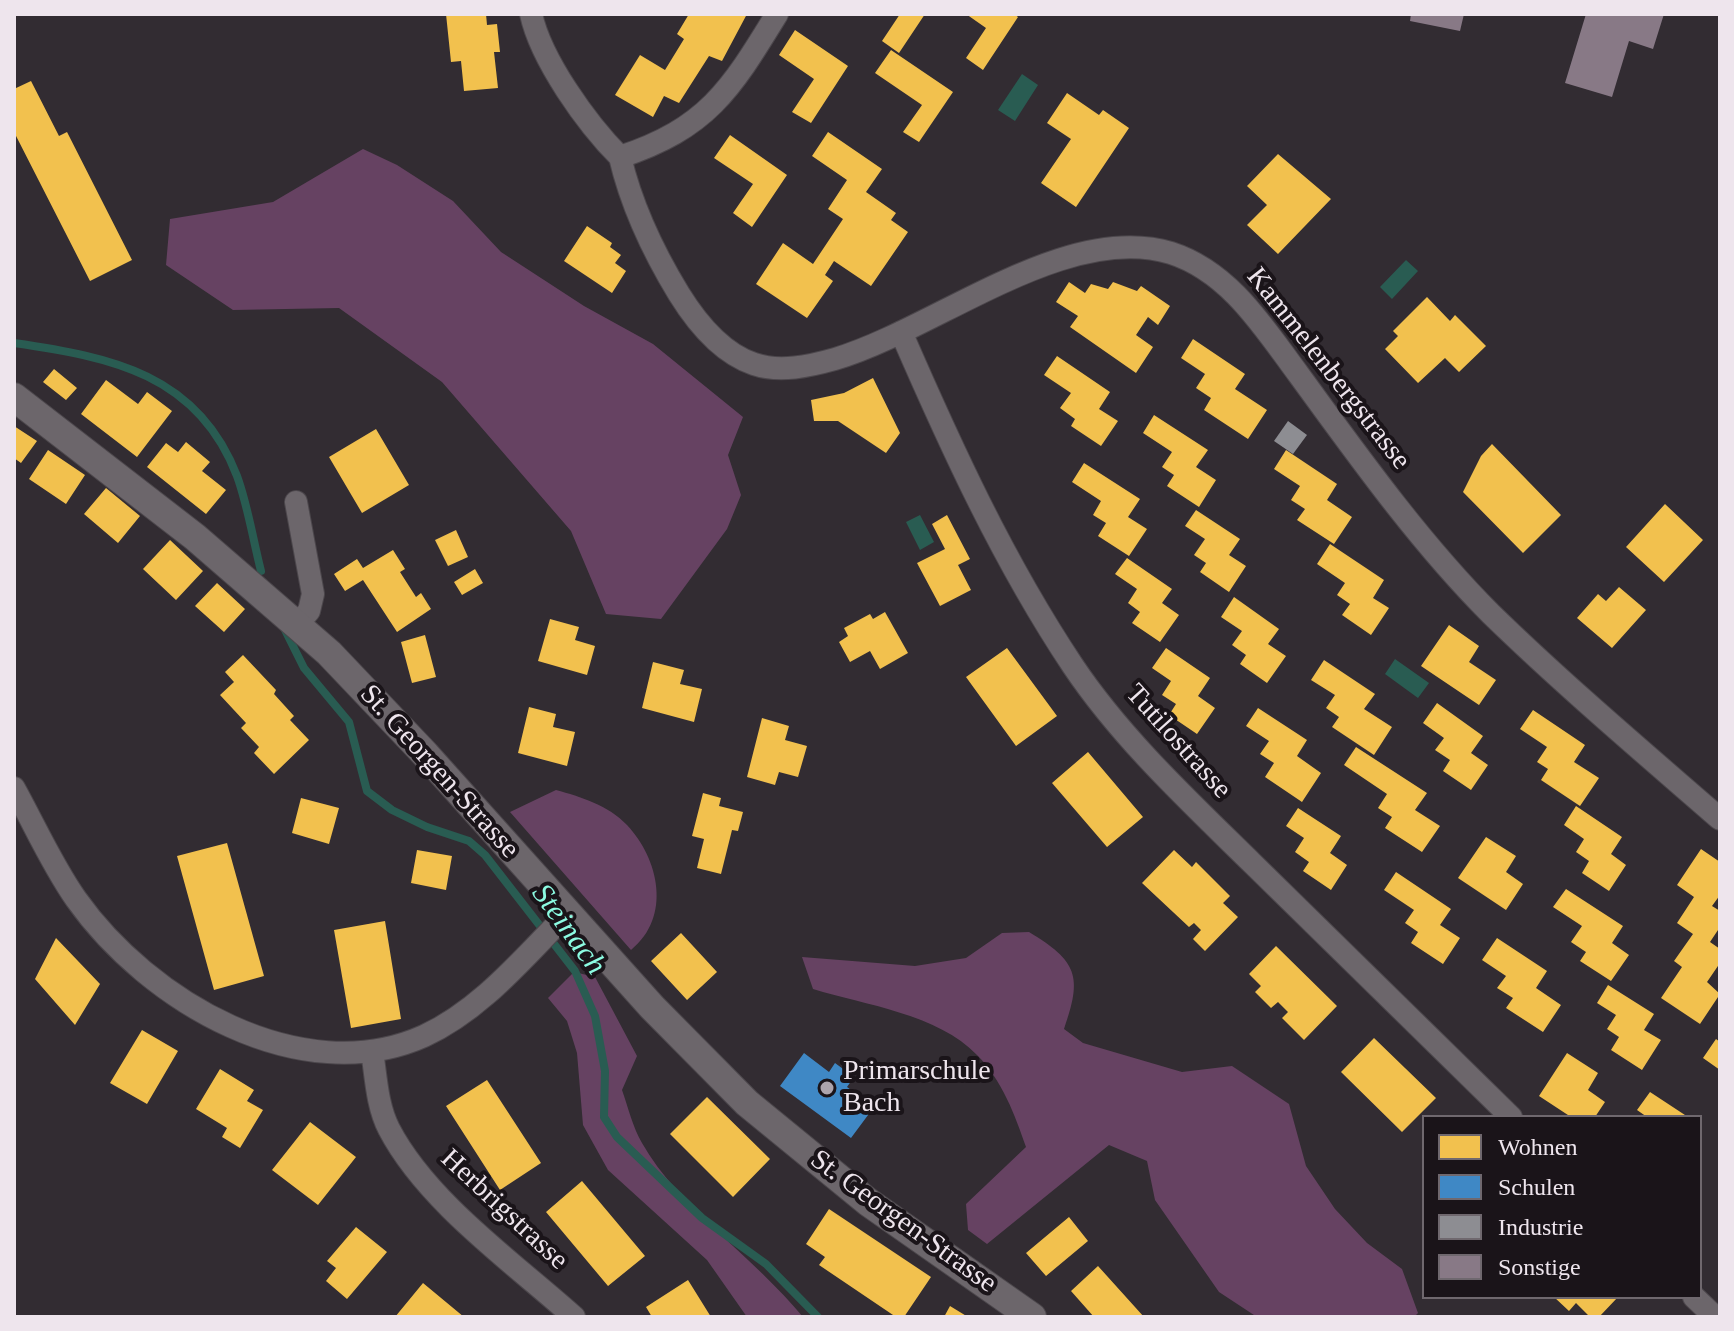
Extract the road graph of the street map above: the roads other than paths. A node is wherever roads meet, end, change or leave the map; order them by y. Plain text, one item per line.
1 (531, 14) edge
2 (777, 14) edge
3 (620, 157) junction
4 (901, 332) junction
5 (14, 397) edge
6 (296, 502) dead end
7 (294, 624) junction
8 (14, 788) edge
9 (1720, 819) edge
10 (560, 921) junction
11 (372, 1051) junction
12 (1509, 1115) edge
13 (1696, 1299) edge
14 (574, 1317) edge
15 (1032, 1317) edge
16 (1715, 1317) edge

1 - 3 street
2 - 3 street
3 - 4 street, Kammelenbergstrasse
4 - 9 street, Kammelenbergstrasse
4 - 12 street, Tutilostrasse
5 - 7 street, St. Georgen-Strasse
6 - 7 street
7 - 10 street, St. Georgen-Strasse
8 - 11 street
10 - 11 street
10 - 15 street, St. Georgen-Strasse
11 - 14 street, Herbrigstrasse
13 - 16 street

